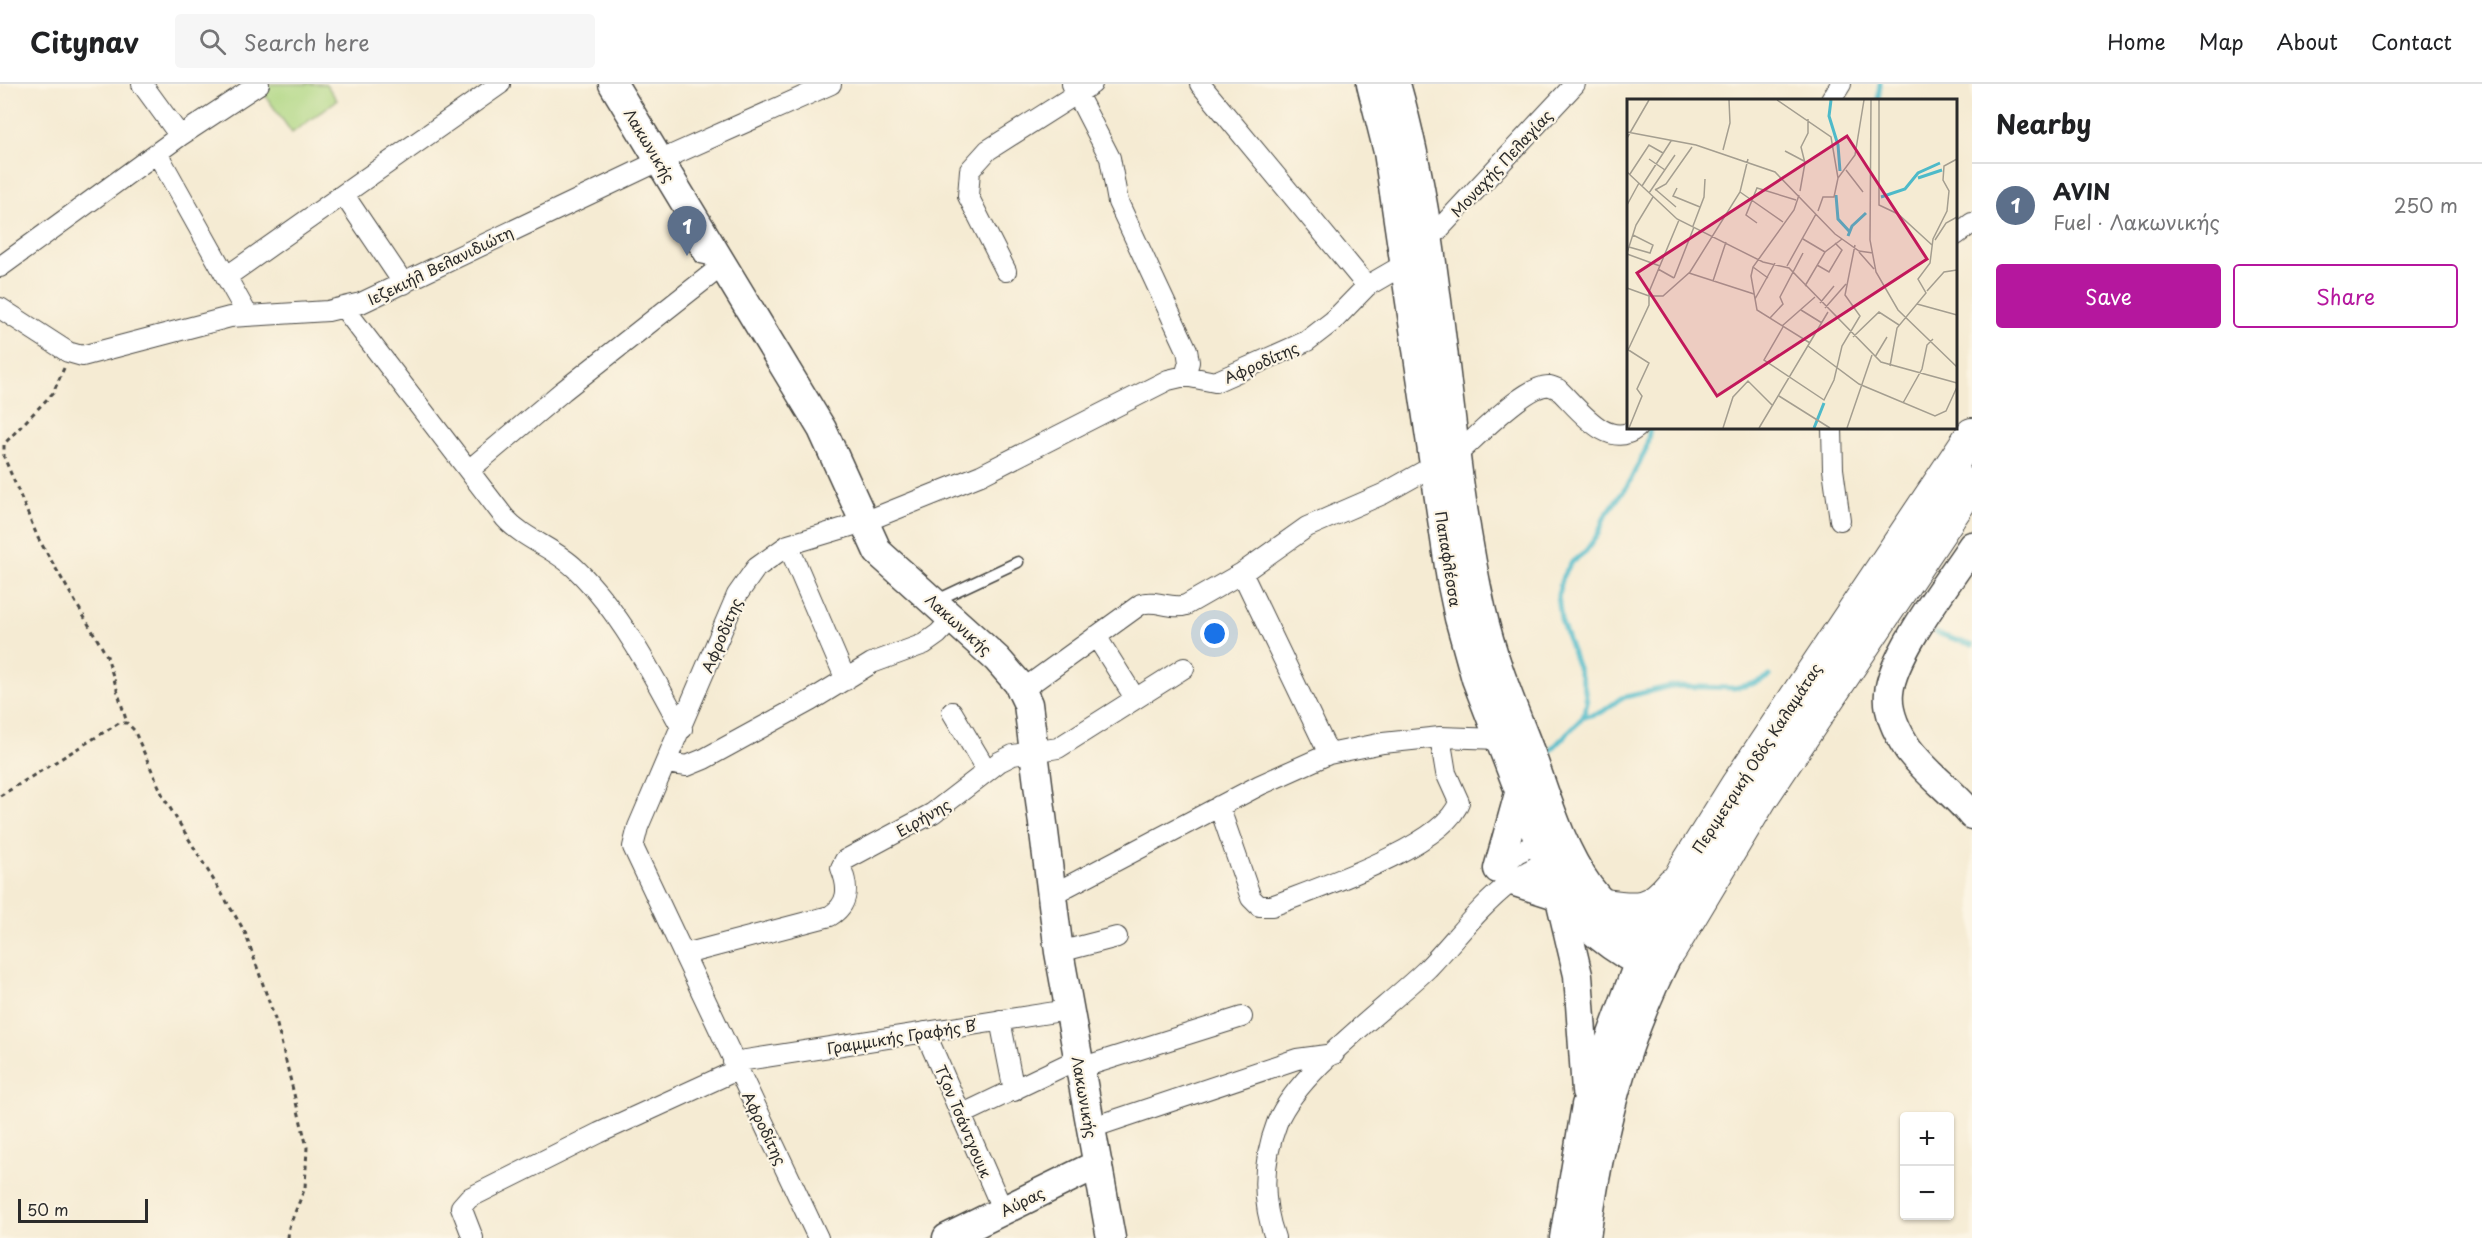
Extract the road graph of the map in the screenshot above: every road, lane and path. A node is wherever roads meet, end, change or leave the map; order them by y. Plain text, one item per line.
1 (142, 84) edge
2 (259, 84) edge
3 (500, 84) edge
4 (613, 84) edge
5 (831, 84) edge
6 (1200, 84) edge
7 (1371, 84) edge
8 (1396, 84) edge
9 (1575, 84) edge
10 (1841, 84) edge
11 (1080, 88) edge
12 (1832, 99) edge
13 (180, 136) junction
14 (157, 153) junction
15 (659, 160) junction
16 (344, 195) junction
17 (1972, 223) edge
18 (1957, 234) edge
19 (1427, 242) junction
20 (722, 263) junction
21 (1405, 264) junction
22 (0, 267) edge
23 (1006, 271) dead end
24 (226, 277) junction
25 (404, 284) junction
26 (1367, 286) junction
27 (0, 308) edge
28 (344, 308) junction
29 (247, 315) junction
30 (68, 352) junction
31 (1185, 376) junction
32 (1636, 429) edge
33 (1832, 429) edge
34 (1972, 434) edge
35 (1446, 460) junction
36 (469, 470) junction
37 (1972, 484) edge
38 (1840, 520) dead end
39 (864, 522) junction
40 (788, 545) junction
41 (1972, 546) edge
42 (1018, 562) dead end
43 (1242, 573) junction
44 (944, 609) junction
45 (1096, 636) junction
46 (1184, 668) dead end
47 (846, 680) junction
48 (1022, 690) junction
49 (1135, 698) junction
50 (952, 712) dead end
51 (127, 723) junction
52 (682, 729) junction
53 (1440, 737) junction
54 (1500, 739) junction
55 (1035, 752) junction
56 (1329, 754) junction
57 (668, 763) junction
58 (987, 771) junction
59 (1520, 790) junction
60 (0, 796) edge
61 (1219, 807) junction
62 (1972, 815) edge
63 (1554, 847) junction
64 (1684, 869) junction
65 (1505, 875) junction
66 (1053, 894) junction
67 (1559, 894) junction
68 (1605, 905) junction
69 (1117, 937) dead end
70 (1059, 952) junction
71 (685, 954) junction
72 (1653, 956) junction
73 (1068, 1010) junction
74 (1242, 1017) dead end
75 (1000, 1020) junction
76 (925, 1032) junction
77 (1334, 1054) junction
78 (1079, 1064) junction
79 (735, 1066) junction
80 (1014, 1091) junction
81 (1586, 1105) junction
82 (961, 1115) junction
83 (1091, 1128) junction
84 (1098, 1164) junction
85 (1003, 1211) junction
86 (288, 1238) edge
87 (473, 1238) edge
88 (818, 1238) edge
89 (947, 1238) edge
90 (1111, 1238) edge
91 (1275, 1238) edge
92 (1564, 1238) edge
93 (1586, 1238) edge

1 - 13 street
2 - 13 street
3 - 16 street
4 - 15 main road, Λακωνικής
5 - 15 street, Ιεζεκιήλ Βελανιδιώτη
6 - 26 street
7 - 21 main road, Παπαφλέσσα
8 - 19 main road, Παπαφλέσσα
9 - 19 street, Μοναχής Πελαγίας
10 - 12 street
11 - 23 street
11 - 31 street
13 - 14 street
14 - 22 street
14 - 24 street
15 - 20 main road, Λακωνικής
15 - 25 street, Ιεζεκιήλ Βελανιδιώτη
16 - 24 street
16 - 25 street
17 - 18 street
19 - 35 main road, Παπαφλέσσα
20 - 36 street
20 - 39 main road, Λακωνικής
21 - 26 street, Αφροδίτης
21 - 35 main road, Παπαφλέσσα
24 - 29 street
25 - 28 street, Ιεζεκιήλ Βελανιδιώτη
26 - 31 street, Αφροδίτης
27 - 30 street
28 - 29 street, Ιεζεκιήλ Βελανιδιώτη
28 - 36 street
29 - 30 street, Ιεζεκιήλ Βελανιδιώτη
30 - 51 path
31 - 39 street, Αφροδίτης
32 - 35 street
33 - 38 street
34 - 64 main road, Περιμετρική Οδός Καλαμάτας
35 - 43 street
35 - 54 main road, Παπαφλέσσα
35 - 63 main road, Παπαφλέσσα
36 - 52 street
37 - 72 main road, Περιμετρική Οδός Καλαμάτας
39 - 40 street, Αφροδίτης
39 - 44 main road, Λακωνικής
40 - 47 street
40 - 52 street, Αφροδίτης
41 - 62 main road
42 - 44 lane
43 - 45 street
43 - 56 street
44 - 47 street
44 - 48 main road, Λακωνικής
45 - 48 street
45 - 49 street
46 - 49 street, Ειρήνης
47 - 57 street
48 - 55 main road, Λακωνικής
49 - 55 street, Ειρήνης
50 - 58 street
51 - 60 path
51 - 86 path
52 - 57 street, Αφροδίτης
53 - 54 street
53 - 56 street
53 - 61 street
54 - 59 main road, Παπαφλέσσα
55 - 58 street, Ειρήνης
55 - 66 main road, Λακωνικής
56 - 61 street
57 - 71 street, Αφροδίτης
58 - 71 street, Ειρήνης
59 - 63 main road, Παπαφλέσσα
59 - 65 main road
61 - 66 street
63 - 65 street
63 - 67 main road, Παπαφλέσσα
63 - 68 main road, Παπαφλέσσα
64 - 68 main road
64 - 72 main road, Περιμετρική Οδός Καλαμάτας
65 - 67 main road
65 - 77 street
66 - 70 main road, Λακωνικής
67 - 72 main road, Παπαφλέσσα
67 - 81 main road
68 - 72 main road, Παπαφλέσσα
69 - 70 street
70 - 73 main road, Λακωνικής
71 - 79 street, Αφροδίτης
72 - 81 main road, Περιμετρική Οδός Καλαμάτας
72 - 93 main road
73 - 75 street, Γραμμικής Γραφής Β΄
73 - 78 main road, Λακωνικής
74 - 78 street
75 - 76 street, Γραμμικής Γραφής Β΄
75 - 80 street
76 - 79 street, Γραμμικής Γραφής Β΄
76 - 82 street, Τζον Τσάντγουικ
77 - 83 street
77 - 91 street
78 - 80 street
78 - 83 main road, Λακωνικής
79 - 87 street, Γραμμικής Γραφής Β΄
79 - 88 street, Αφροδίτης
80 - 82 street
81 - 92 main road
82 - 85 street, Τζον Τσάντγουικ
83 - 84 main road, Λακωνικής
84 - 85 main road, Αύρας
84 - 90 main road, Λακωνικής
85 - 89 main road, Αύρας

